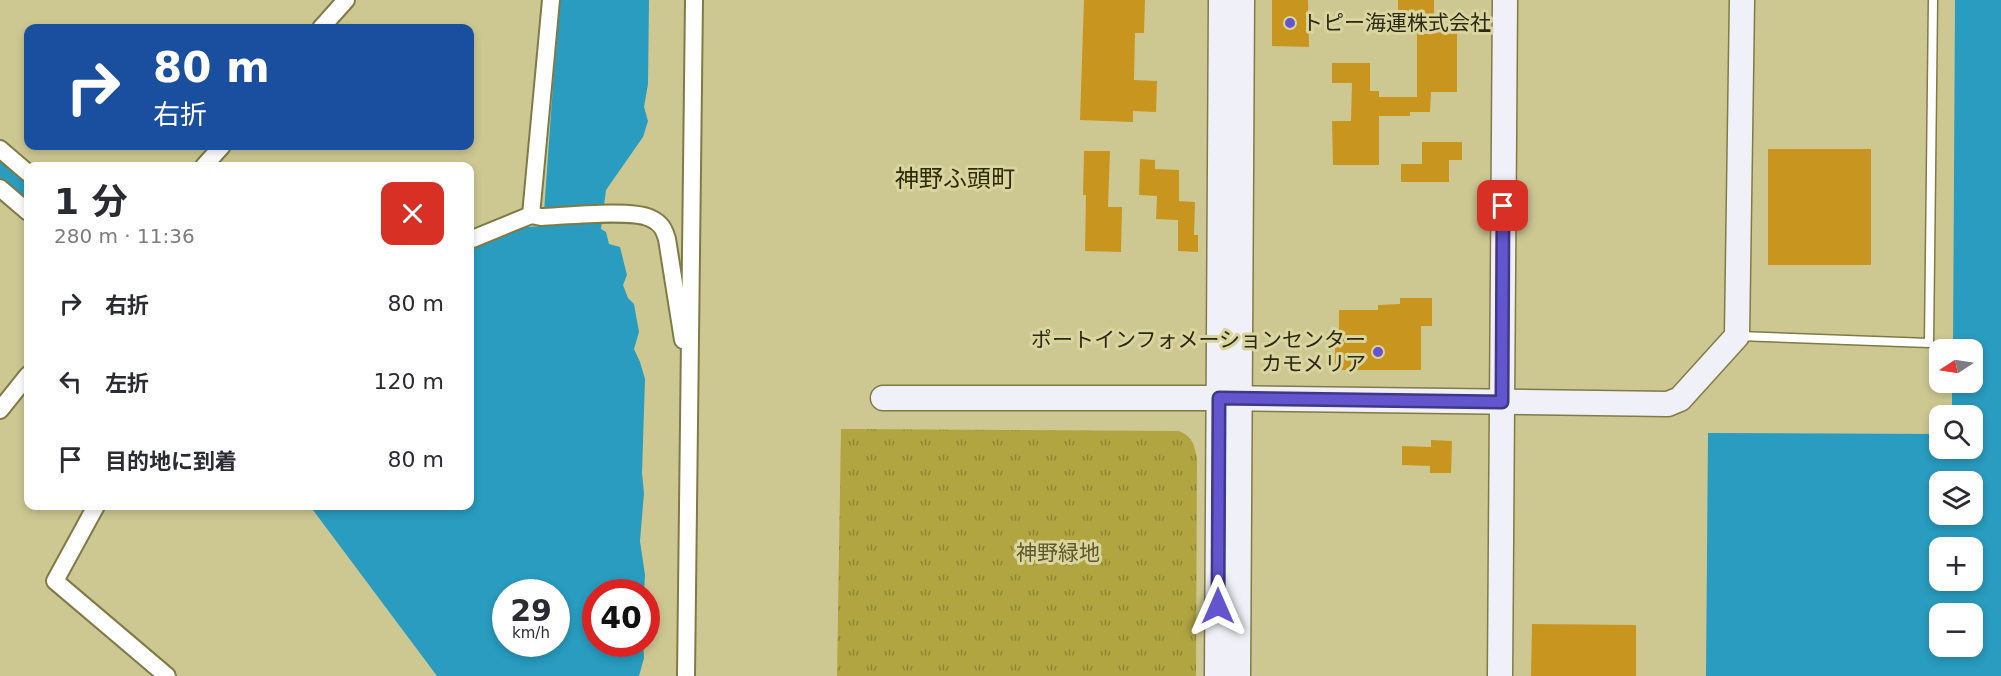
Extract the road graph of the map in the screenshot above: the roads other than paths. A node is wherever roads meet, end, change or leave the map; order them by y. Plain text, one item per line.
1 (346, 0) edge
2 (551, 0) edge
3 (694, 0) edge
4 (1221, 0) edge
5 (1242, 0) edge
6 (1505, 0) edge
7 (1742, 0) edge
8 (1933, 0) edge
9 (325, 24) edge
10 (0, 149) edge
11 (218, 150) edge
12 (208, 162) edge
13 (24, 170) edge
14 (0, 188) edge
15 (24, 209) edge
16 (536, 216) junction
17 (474, 239) edge
18 (1737, 336) junction
19 (690, 376) junction
20 (24, 380) edge
21 (883, 398) dead end
22 (1229, 398) junction
23 (1502, 402) junction
24 (0, 410) edge
25 (94, 510) edge
26 (167, 676) edge
27 (686, 676) edge
28 (1217, 676) edge
29 (1238, 676) edge
30 (1500, 676) edge

1 - 9 street
2 - 16 street
3 - 19 street
4 - 22 street
5 - 22 street
6 - 23 street
7 - 18 street
8 - 18 lane
10 - 13 street
11 - 12 street
14 - 15 street
16 - 17 street
16 - 19 street
18 - 23 street
19 - 27 street
20 - 24 street
21 - 22 street
22 - 23 street
22 - 28 street
22 - 29 street
23 - 30 street
25 - 26 street

